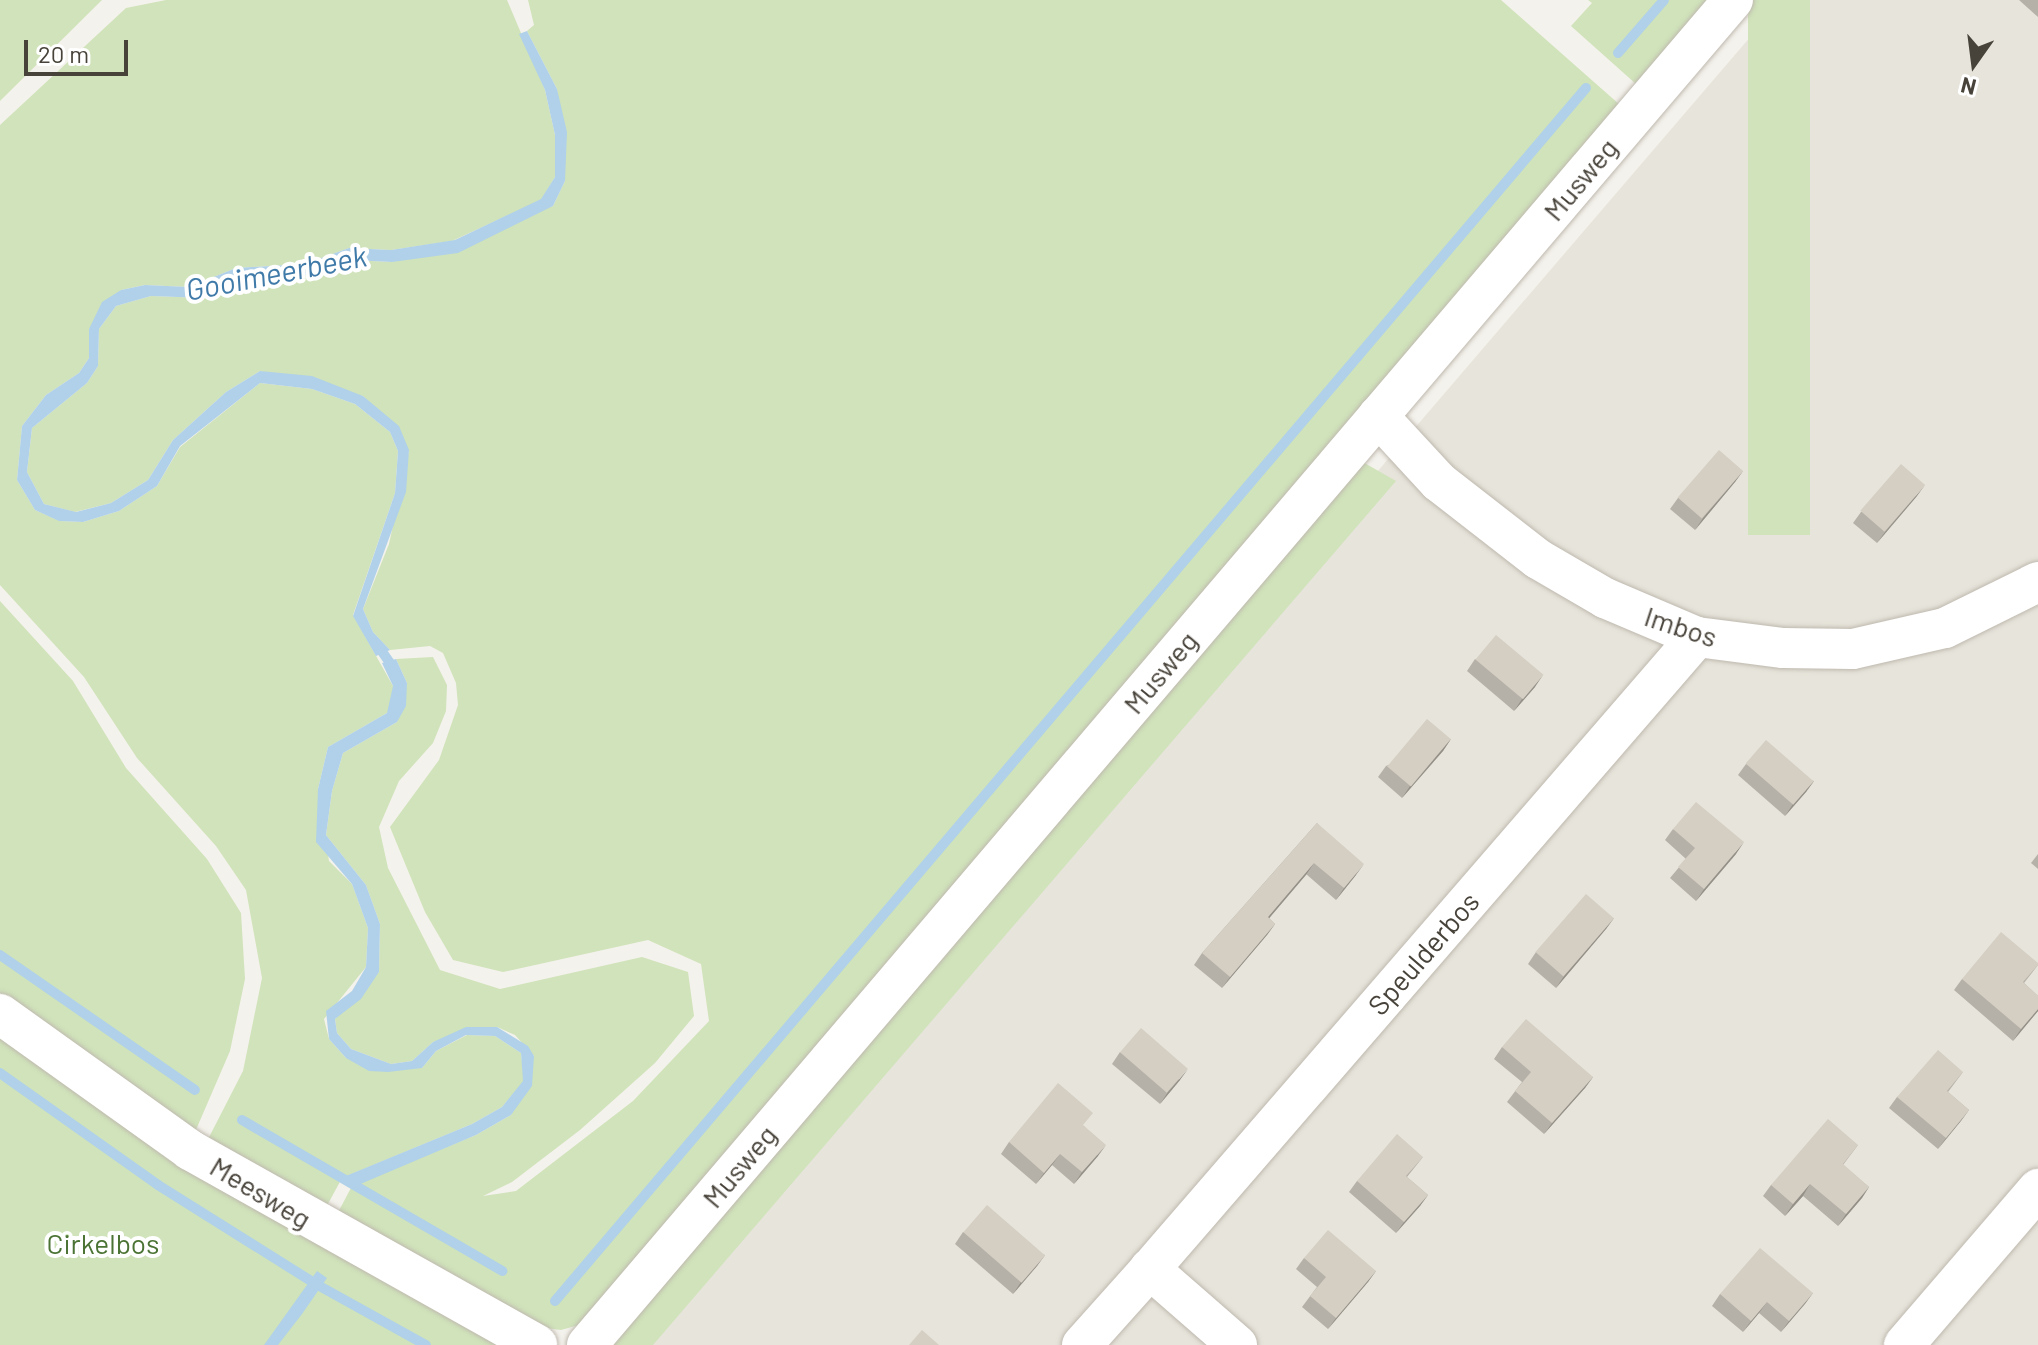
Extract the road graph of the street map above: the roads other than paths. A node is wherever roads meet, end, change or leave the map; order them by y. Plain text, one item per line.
1 (1733, 0) edge
2 (1378, 416) junction
3 (2038, 582) edge
4 (1697, 637) junction
5 (0, 1014) edge
6 (2038, 1189) edge
7 (1150, 1269) junction
8 (537, 1345) edge
9 (587, 1345) edge
10 (1082, 1345) edge
11 (1237, 1345) edge
12 (1904, 1345) edge

1 - 2 street, Musweg
2 - 4 street, Imbos
2 - 9 street, Musweg
3 - 4 street, Imbos
4 - 7 street, Speulderbos
5 - 8 street, Meesweg
6 - 12 street
7 - 10 street, Speulderbos
7 - 11 street

